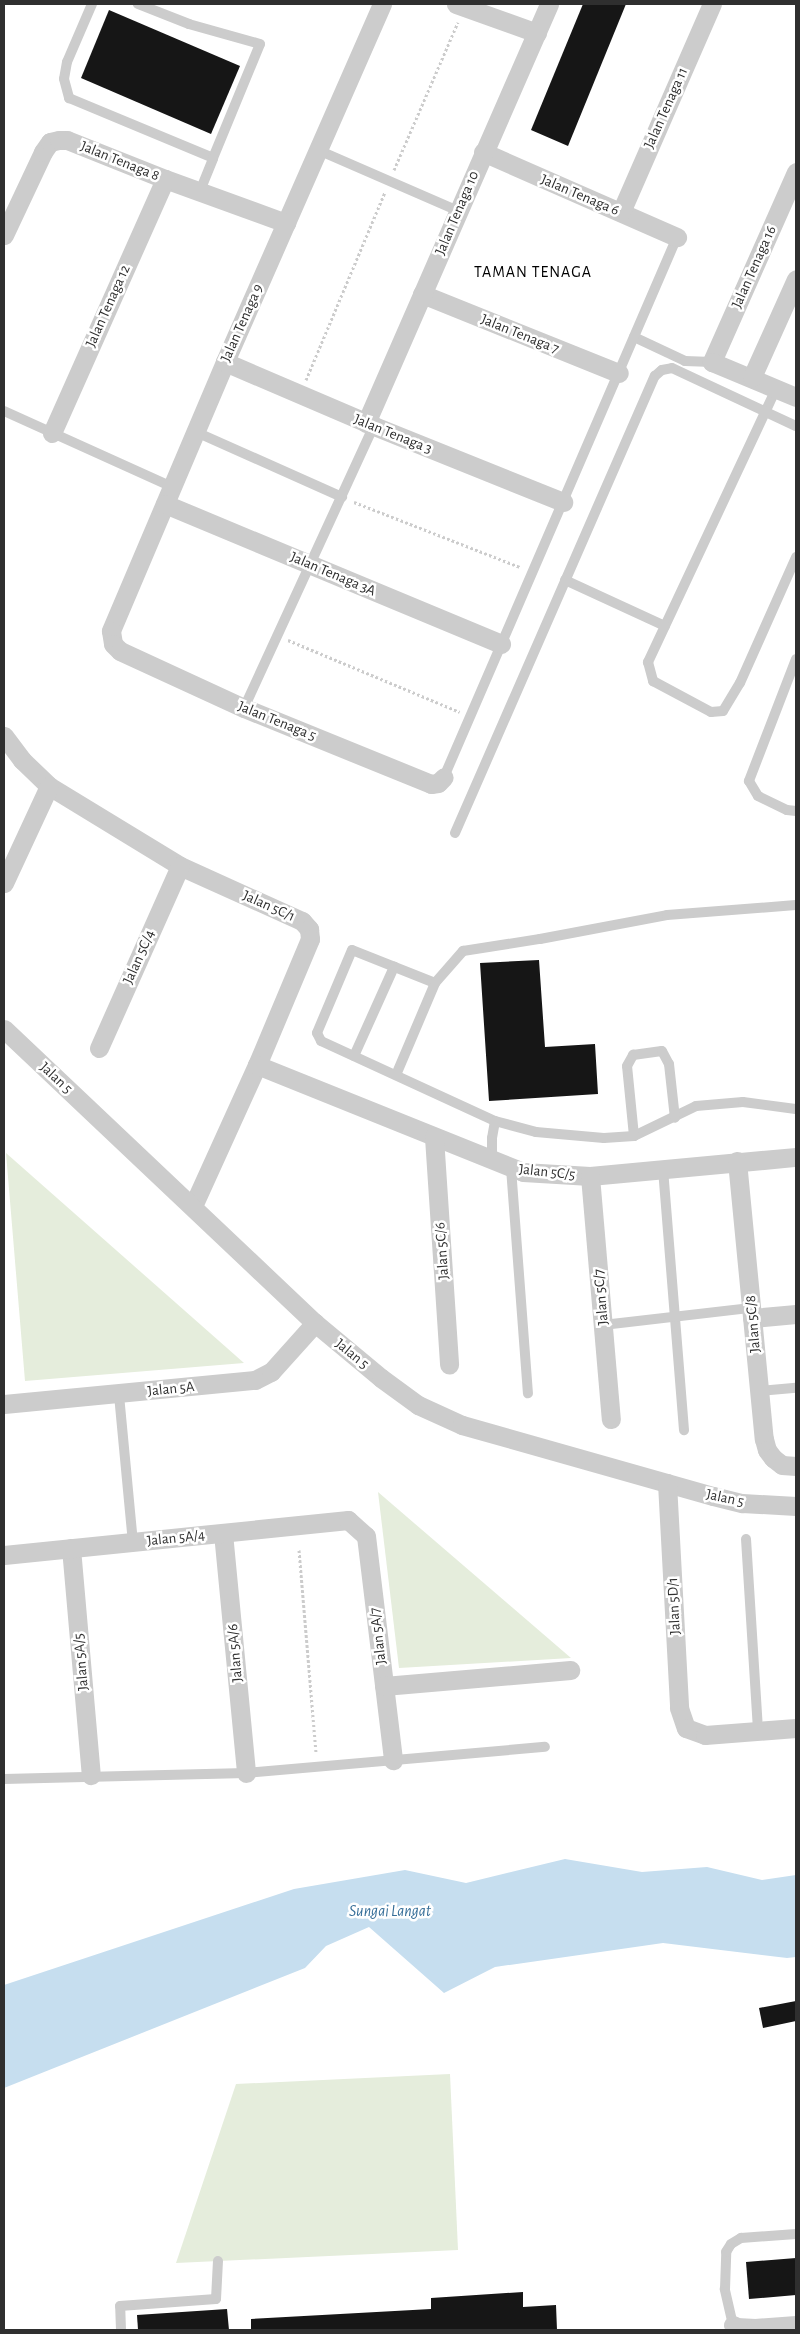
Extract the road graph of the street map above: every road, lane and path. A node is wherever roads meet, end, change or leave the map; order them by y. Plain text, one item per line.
1 (92, 4) edge
2 (138, 4) edge
3 (382, 4) edge
4 (549, 4) edge
5 (712, 4) edge
6 (460, 5) edge
7 (536, 33) junction
8 (318, 150) junction
9 (483, 152) junction
10 (213, 158) junction
11 (796, 172) edge
12 (165, 179) junction
13 (390, 181) junction
14 (200, 191) junction
15 (458, 211) junction
16 (621, 212) junction
17 (286, 223) junction
18 (4, 235) edge
19 (677, 237) joint
20 (796, 279) edge
21 (422, 294) junction
22 (634, 337) junction
23 (225, 362) junction
24 (712, 362) junction
25 (619, 373) junction
26 (752, 377) junction
27 (776, 389) junction
28 (300, 394) junction
29 (796, 398) edge
30 (4, 411) edge
31 (766, 413) junction
32 (370, 425) junction
33 (796, 426) edge
34 (196, 432) junction
35 (52, 433) junction
36 (169, 496) junction
37 (342, 497) junction
38 (563, 502) junction
39 (796, 557) edge
40 (312, 565) junction
41 (532, 572) junction
42 (565, 580) junction
43 (665, 626) junction
44 (278, 635) junction
45 (113, 644) joint
46 (501, 644) junction
47 (796, 659) edge
48 (244, 708) junction
49 (470, 717) junction
50 (4, 736) edge
51 (444, 777) joint
52 (49, 786) junction
53 (796, 811) edge
54 (455, 833) dead end
55 (180, 866) junction
56 (4, 883) edge
57 (796, 905) edge
58 (394, 967) junction
59 (435, 983) junction
60 (4, 1029) edge
61 (99, 1048) dead end
62 (354, 1056) junction
63 (257, 1066) junction
64 (396, 1075) junction
65 (796, 1109) edge
66 (676, 1118) junction
67 (495, 1121) junction
68 (634, 1136) junction
69 (434, 1137) junction
70 (796, 1157) edge
71 (486, 1158) junction
72 (737, 1161) junction
73 (511, 1168) junction
74 (663, 1169) junction
75 (590, 1176) junction
76 (193, 1206) junction
77 (752, 1313) junction
78 (796, 1314) edge
79 (676, 1317) junction
80 (315, 1323) junction
81 (603, 1325) junction
82 (449, 1365) dead end
83 (796, 1388) edge
84 (759, 1391) junction
85 (528, 1393) dead end
86 (119, 1395) junction
87 (4, 1404) edge
88 (611, 1419) dead end
89 (684, 1430) dead end
90 (796, 1466) edge
91 (667, 1483) junction
92 (796, 1506) edge
93 (348, 1520) joint
94 (223, 1533) junction
95 (746, 1539) dead end
96 (133, 1542) junction
97 (71, 1548) junction
98 (299, 1550) dead end
99 (4, 1555) edge
100 (570, 1670) dead end
101 (384, 1686) junction
102 (796, 1728) edge
103 (758, 1731) junction
104 (545, 1747) dead end
105 (316, 1758) dead end
106 (393, 1760) junction
107 (246, 1773) junction
108 (91, 1775) junction
109 (4, 1779) edge
110 (796, 2234) edge
111 (218, 2262) dead end
112 (733, 2325) joint
113 (796, 2325) edge
114 (121, 2330) edge

1 - 10 lane
2 - 10 lane
3 - 8 street, Jalan Tenaga 9
4 - 7 street, Jalan Tenaga 10
5 - 16 street, Jalan Tenaga 11
6 - 7 street
6 - 13 path
7 - 9 street, Jalan Tenaga 10
8 - 13 lane
8 - 17 street, Jalan Tenaga 9
9 - 15 street, Jalan Tenaga 10
9 - 16 street, Jalan Tenaga 6
10 - 14 lane
11 - 24 street, Jalan Tenaga 16
12 - 14 street, Jalan Tenaga 8
12 - 18 street, Jalan Tenaga 8
12 - 35 street, Jalan Tenaga 12
13 - 15 lane
13 - 28 path
14 - 17 street, Jalan Tenaga 8
15 - 21 street, Jalan Tenaga 10
16 - 19 street, Jalan Tenaga 6
17 - 23 street, Jalan Tenaga 9
19 - 22 lane
20 - 26 street
21 - 25 street, Jalan Tenaga 7
21 - 32 street, Jalan Tenaga 10
22 - 24 lane
22 - 25 lane
23 - 28 street, Jalan Tenaga 3
23 - 34 street, Jalan Tenaga 9
24 - 26 street
25 - 38 lane
26 - 27 street
27 - 29 street
27 - 31 lane
28 - 32 street, Jalan Tenaga 3
30 - 35 lane
31 - 33 lane
31 - 42 lane
31 - 43 lane
32 - 37 lane
32 - 38 street, Jalan Tenaga 3
34 - 36 street, Jalan Tenaga 9
34 - 37 lane
35 - 36 lane
36 - 40 street, Jalan Tenaga 3A
36 - 45 street, Jalan Tenaga 9
37 - 40 lane
37 - 41 path
38 - 41 lane
39 - 43 lane
40 - 44 lane
40 - 46 street, Jalan Tenaga 3A
41 - 46 lane
42 - 43 lane
42 - 54 lane
44 - 48 lane
44 - 49 path
45 - 48 street, Jalan Tenaga 5
46 - 49 lane
47 - 53 lane
48 - 51 street, Jalan Tenaga 5
49 - 51 lane
50 - 52 street, Jalan 5C/1
52 - 55 street, Jalan 5C/1
52 - 56 street
55 - 61 street, Jalan 5C/4
55 - 63 street, Jalan 5C/1
57 - 59 lane
58 - 59 lane
58 - 62 lane
58 - 62 lane
59 - 64 lane
60 - 76 street, Jalan 5
62 - 64 lane
63 - 69 street, Jalan 5C/5
63 - 76 street, Jalan 5C/1
64 - 67 lane
65 - 66 lane
66 - 68 lane
66 - 68 lane
67 - 68 lane
67 - 71 lane
69 - 71 street, Jalan 5C/5
69 - 82 street, Jalan 5C/6
70 - 72 street, Jalan 5C/5
71 - 73 street, Jalan 5C/5
72 - 74 street, Jalan 5C/5
72 - 77 street, Jalan 5C/8
73 - 75 street, Jalan 5C/5
73 - 85 lane
74 - 75 street, Jalan 5C/5
74 - 79 lane
75 - 81 street, Jalan 5C/7
76 - 80 street, Jalan 5
77 - 78 street
77 - 79 lane
77 - 84 street, Jalan 5C/8
79 - 81 lane
79 - 89 lane
80 - 86 street, Jalan 5A
80 - 91 street, Jalan 5
81 - 88 street, Jalan 5C/7
83 - 84 lane
84 - 90 street, Jalan 5C/8
86 - 87 street, Jalan 5A
86 - 96 lane
91 - 92 street, Jalan 5
91 - 103 street, Jalan 5D/1
93 - 94 street, Jalan 5A/4
93 - 101 street, Jalan 5A/7
94 - 96 street, Jalan 5A/4
94 - 107 street, Jalan 5A/6
95 - 103 lane
96 - 97 street, Jalan 5A/4
97 - 99 street, Jalan 5A/4
97 - 108 street, Jalan 5A/5
98 - 105 path
100 - 101 street
101 - 106 street, Jalan 5A/7
102 - 103 street
104 - 106 lane
106 - 107 lane
107 - 108 lane
108 - 109 lane
110 - 112 lane
111 - 114 lane
112 - 113 street

